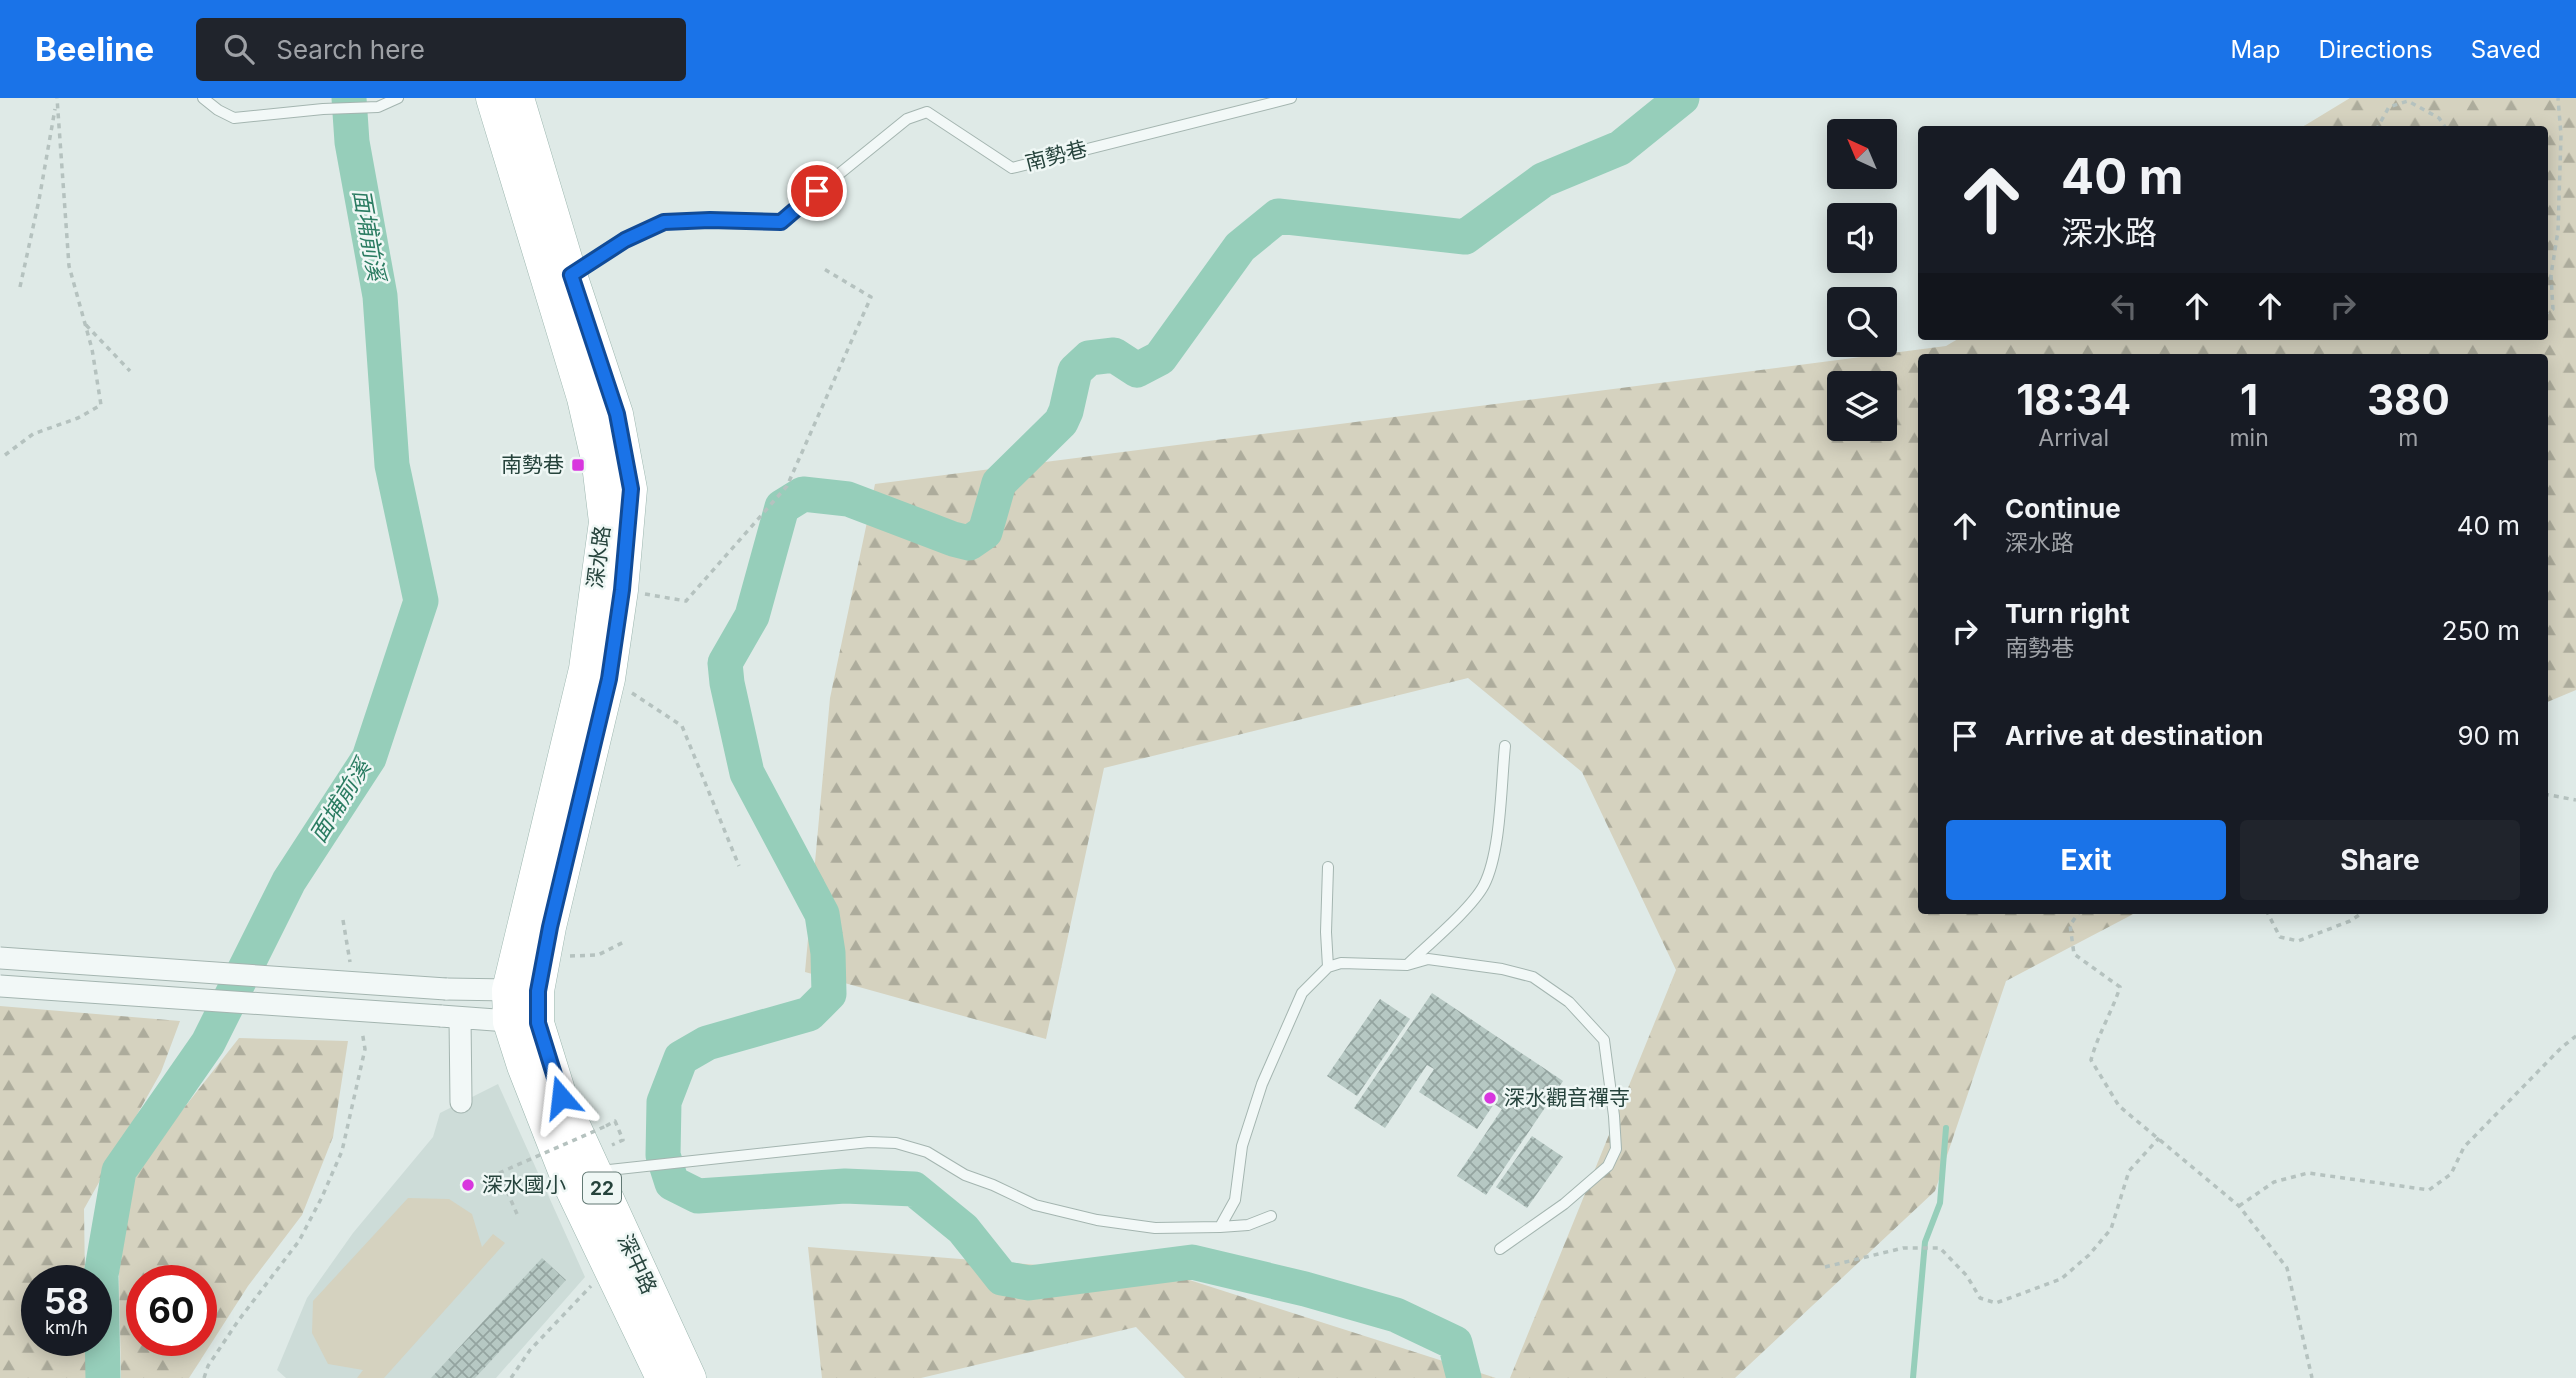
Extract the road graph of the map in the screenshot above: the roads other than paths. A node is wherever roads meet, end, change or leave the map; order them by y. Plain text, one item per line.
1 (202, 98) edge
2 (398, 98) edge
3 (492, 98) edge
4 (518, 98) edge
5 (1291, 98) edge
6 (560, 279) junction
7 (1504, 746) dead end
8 (1328, 867) dead end
9 (0, 958) edge
10 (1407, 965) junction
11 (1328, 967) junction
12 (0, 986) edge
13 (523, 991) junction
14 (450, 1017) junction
15 (524, 1022) junction
16 (461, 1102) dead end
17 (587, 1172) junction
18 (1271, 1216) dead end
19 (1220, 1227) junction
20 (1500, 1249) dead end
21 (662, 1378) edge
22 (690, 1378) edge

1 - 2 lane
3 - 6 main road, 深水路 / 22
4 - 6 main road, 深水路 / 22
5 - 6 lane, 南勢巷
6 - 13 main road, 深水路 / 22
6 - 13 main road, 深水路 / 22
7 - 10 lane
8 - 11 lane
9 - 13 street, bridge
10 - 11 lane
10 - 20 lane
11 - 19 lane
12 - 14 street, bridge
13 - 15 main road, 深水路 / 22
14 - 15 street
14 - 16 street
15 - 17 main road, 深中路 / 22
17 - 19 lane
17 - 21 main road, 深中路 / 22
17 - 22 main road, 深中路 / 22
18 - 19 lane

